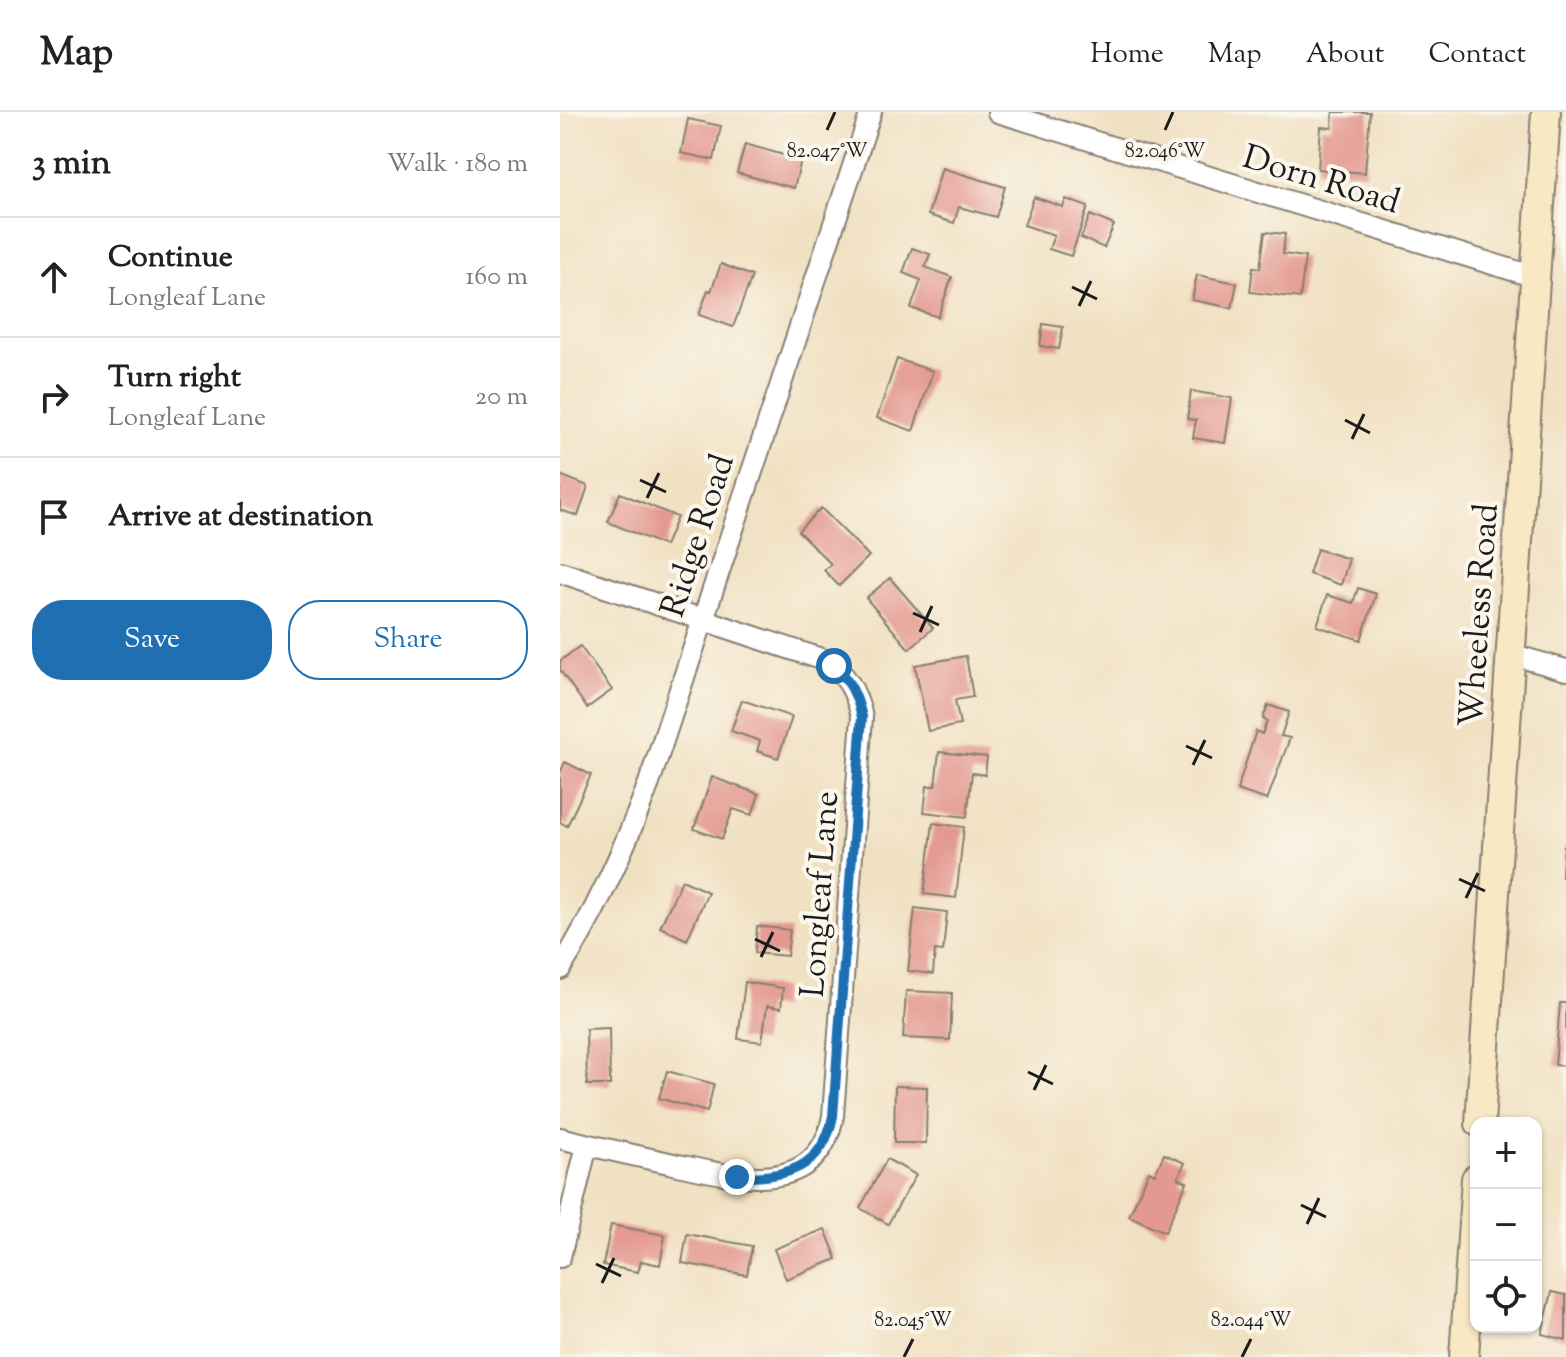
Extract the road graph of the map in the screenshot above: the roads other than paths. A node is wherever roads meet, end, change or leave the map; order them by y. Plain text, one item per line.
1 (871, 112) edge
2 (998, 112) edge
3 (1546, 112) edge
4 (1535, 277) junction
5 (560, 572) edge
6 (701, 618) junction
7 (1510, 654) junction
8 (1566, 670) edge
9 (560, 969) edge
10 (1480, 1117) edge
11 (560, 1138) edge
12 (587, 1145) junction
13 (1475, 1189) edge
14 (560, 1257) edge
15 (1464, 1357) edge

1 - 6 street, Ridge Road
2 - 4 street, Dorn Road
3 - 4 main road, Wheeless Road
4 - 7 main road, Wheeless Road
5 - 6 street, Longleaf Lane
6 - 9 street, Ridge Road
6 - 12 street, Longleaf Lane
7 - 8 street
7 - 10 main road, Wheeless Road
11 - 12 street, Longleaf Lane
12 - 14 street
13 - 15 main road

